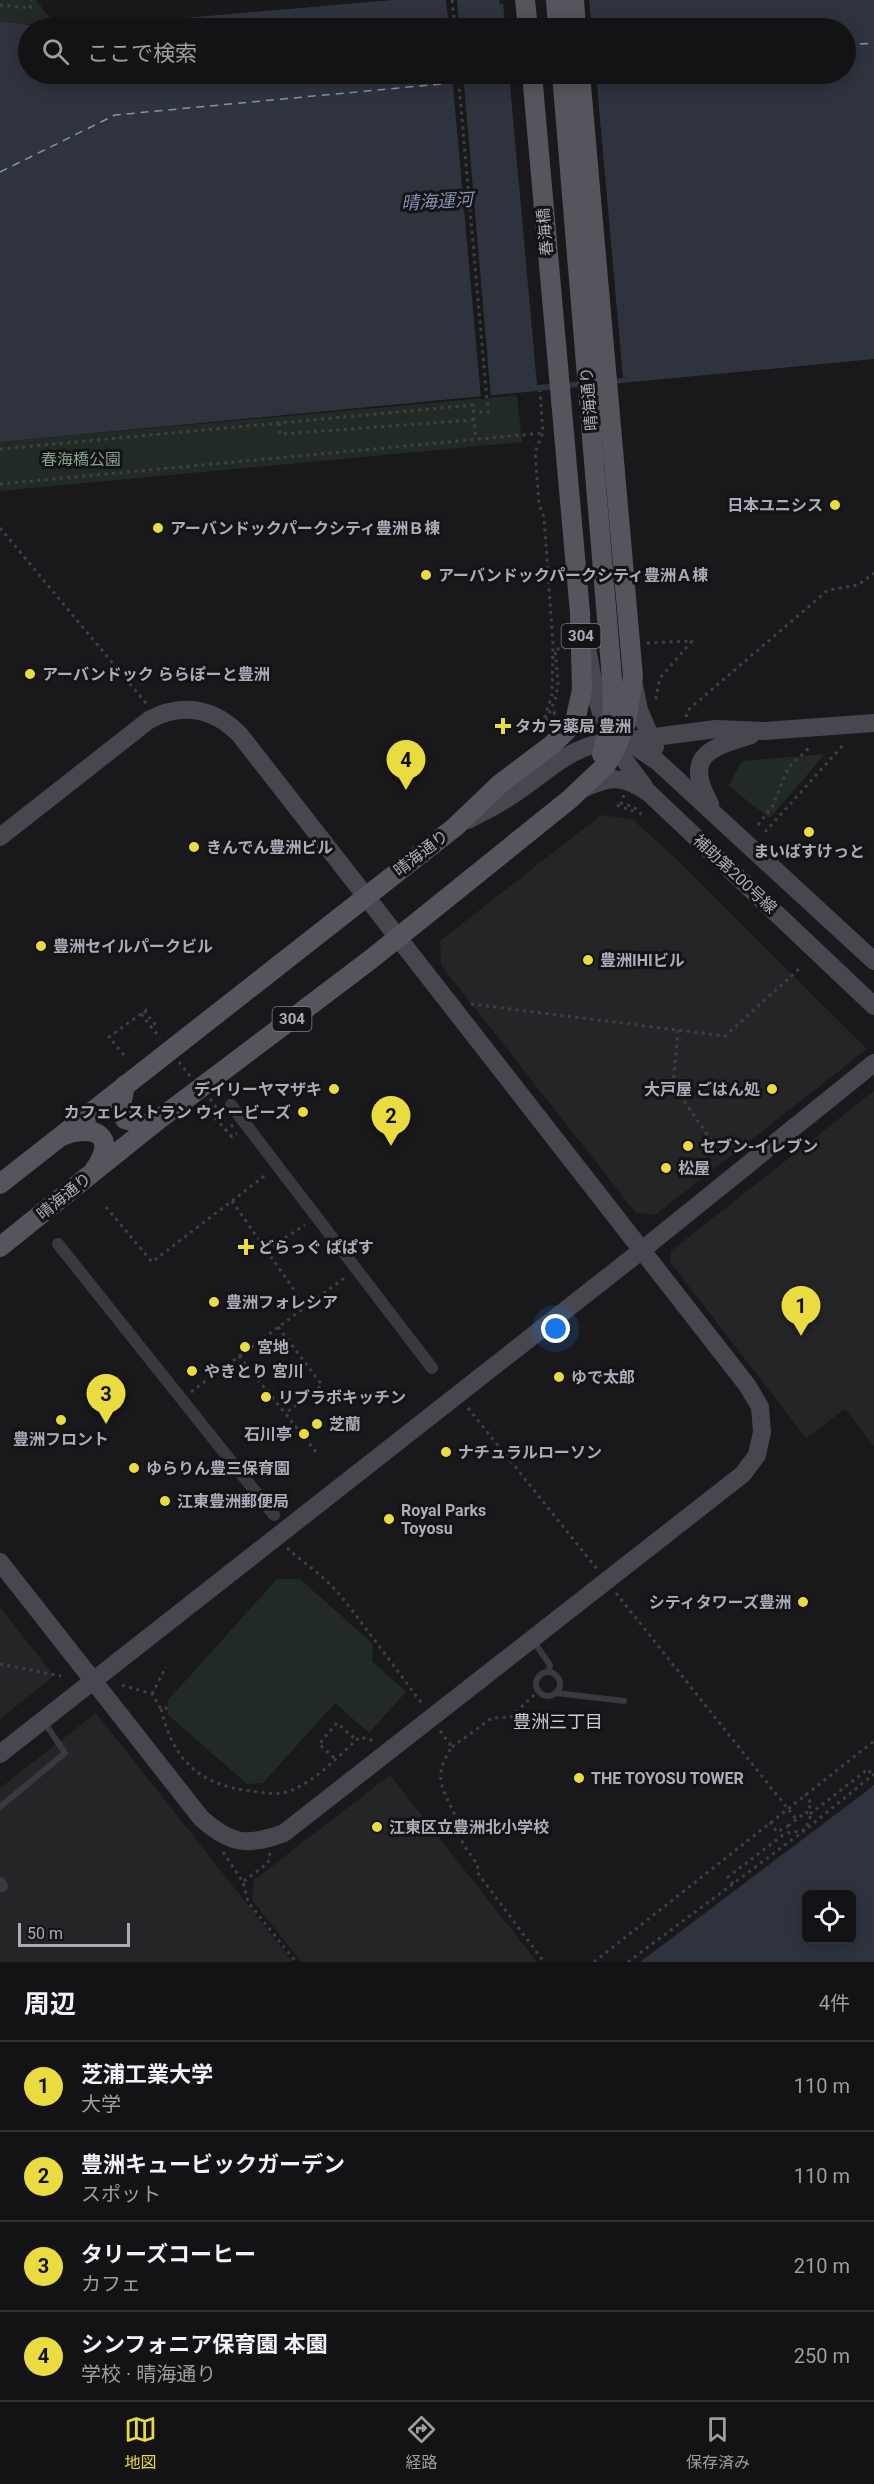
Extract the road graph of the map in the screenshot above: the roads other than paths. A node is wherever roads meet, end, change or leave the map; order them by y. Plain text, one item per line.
1 (556, 0) edge
2 (574, 0) edge
3 (525, 1) edge
4 (527, 18) edge
5 (557, 18) edge
6 (575, 18) edge
7 (533, 84) edge
8 (563, 84) edge
9 (581, 84) edge
10 (597, 387) junction
11 (549, 391) joint
12 (580, 613) junction
13 (633, 678) junction
14 (874, 723) edge
15 (764, 731) junction
16 (650, 737) junction
17 (614, 742) junction
18 (669, 773) junction
19 (581, 789) junction
20 (649, 793) junction
21 (716, 815) junction
22 (456, 827) junction
23 (0, 837) edge
24 (366, 897) junction
25 (398, 938) junction
26 (874, 961) edge
27 (874, 1006) edge
28 (874, 1063) edge
29 (125, 1086) junction
30 (231, 1105) dead end
31 (158, 1120) junction
32 (62, 1136) junction
33 (93, 1173) junction
34 (0, 1184) edge
35 (58, 1244) dead end
36 (0, 1247) edge
37 (642, 1250) junction
38 (432, 1368) dead end
39 (274, 1515) dead end
40 (0, 1562) edge
41 (532, 1639) junction
42 (549, 1672) junction
43 (94, 1681) junction
44 (556, 1693) junction
45 (624, 1701) dead end
46 (43, 1721) junction
47 (0, 1754) edge
48 (0, 1807) edge

1 - 5 main road
2 - 6 main road
3 - 4 main road
7 - 11 main road, 春海橋 / 304
8 - 10 main road, 晴海通り / 304
9 - 10 main road, 304
10 - 13 main road, 晴海通り / 304
10 - 17 main road, 晴海通り / 304
11 - 12 main road, 晴海通り / 304
12 - 17 street
12 - 22 main road, 晴海通り / 304
13 - 16 street
13 - 17 main road, 晴海通り / 304
14 - 15 street
15 - 16 street
15 - 21 street
16 - 17 street
16 - 18 street
17 - 18 street, 補助第200号線
17 - 19 main road, 晴海通り / 304
17 - 20 street
17 - 22 street
18 - 21 street, 補助第200号線
19 - 20 street, 補助第200号線
19 - 25 main road, 晴海通り / 304
20 - 27 street, 補助第200号線
21 - 26 street, 補助第200号線
22 - 24 main road, 晴海通り / 304
23 - 24 street
24 - 25 street
24 - 29 main road, 晴海通り / 304
25 - 31 main road, 晴海通り / 304
25 - 37 street
28 - 37 street
29 - 31 main road
29 - 32 main road, 晴海通り / 304
30 - 38 street
31 - 33 main road, 晴海通り / 304
32 - 33 main road
32 - 34 main road, 晴海通り / 304
33 - 36 main road, 晴海通り / 304
35 - 39 street
37 - 41 street
37 - 43 street
40 - 43 street
41 - 42 lane
41 - 43 street
42 - 44 lane
42 - 44 lane
43 - 46 street
44 - 45 lane
46 - 47 street
46 - 48 lane

